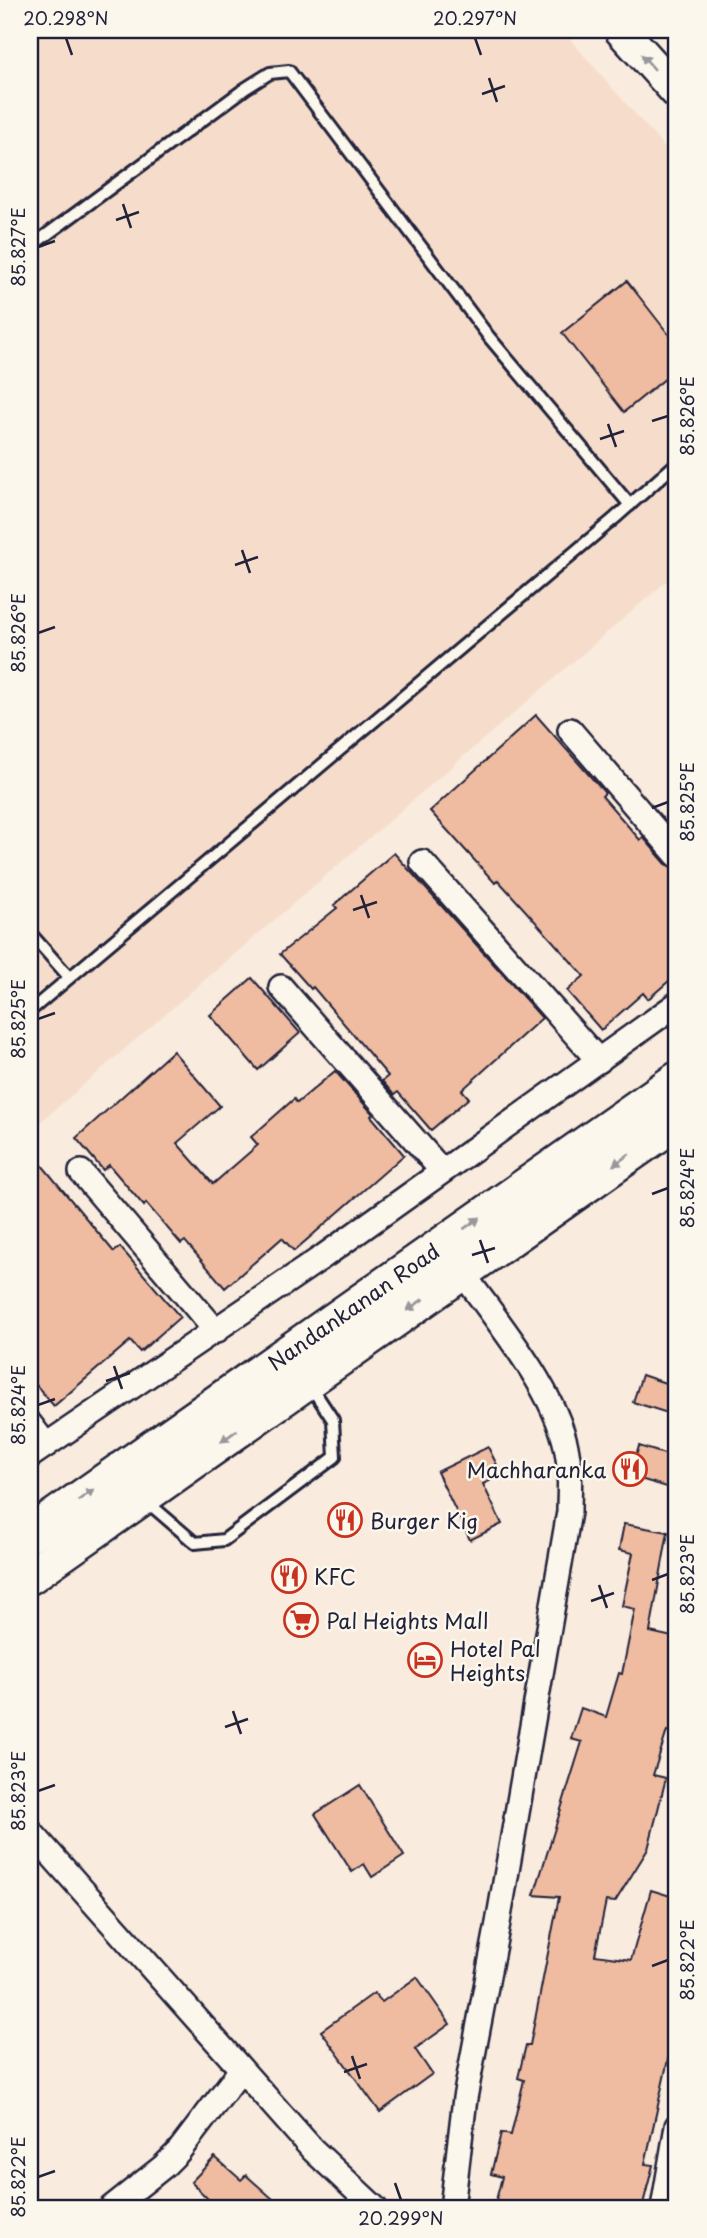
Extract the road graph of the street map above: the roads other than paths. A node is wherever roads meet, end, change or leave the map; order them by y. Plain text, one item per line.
1 (621, 30) edge
2 (677, 92) edge
3 (30, 247) edge
4 (677, 463) edge
5 (630, 505) junction
6 (570, 730) dead end
7 (677, 855) edge
8 (422, 862) dead end
9 (30, 933) edge
10 (69, 978) junction
11 (281, 987) dead end
12 (677, 1004) edge
13 (30, 1011) edge
14 (599, 1061) junction
15 (677, 1080) edge
16 (677, 1121) edge
17 (442, 1171) junction
18 (81, 1172) dead end
19 (461, 1272) junction
20 (216, 1331) junction
21 (307, 1381) junction
22 (30, 1423) edge
23 (38, 1450) edge
24 (143, 1498) junction
25 (30, 1534) edge
26 (41, 1568) edge
27 (30, 1831) edge
28 (240, 2071) junction
29 (677, 2126) edge
30 (111, 2208) edge
31 (375, 2208) edge
32 (452, 2208) edge
33 (663, 2208) edge

2 -> 1 street
3 - 5 lane
4 - 5 lane
5 - 10 lane
6 - 7 street
8 - 14 street
9 - 10 lane
10 - 13 lane
11 - 17 street
12 - 14 street
14 - 17 street
25 -> 15 main road, Nandankanan Road
16 -> 19 main road, Nandankanan Road
17 - 20 street
18 - 20 street
19 -> 21 main road, Nandankanan Road
19 - 32 street
20 - 23 street
21 -> 24 main road, Nandankanan Road
21 - 24 lane
22 - 23 street
24 - 26 main road, Nandankanan Road
25 - 26 main road
27 - 28 street
28 - 30 street
28 - 31 street
29 - 33 street

